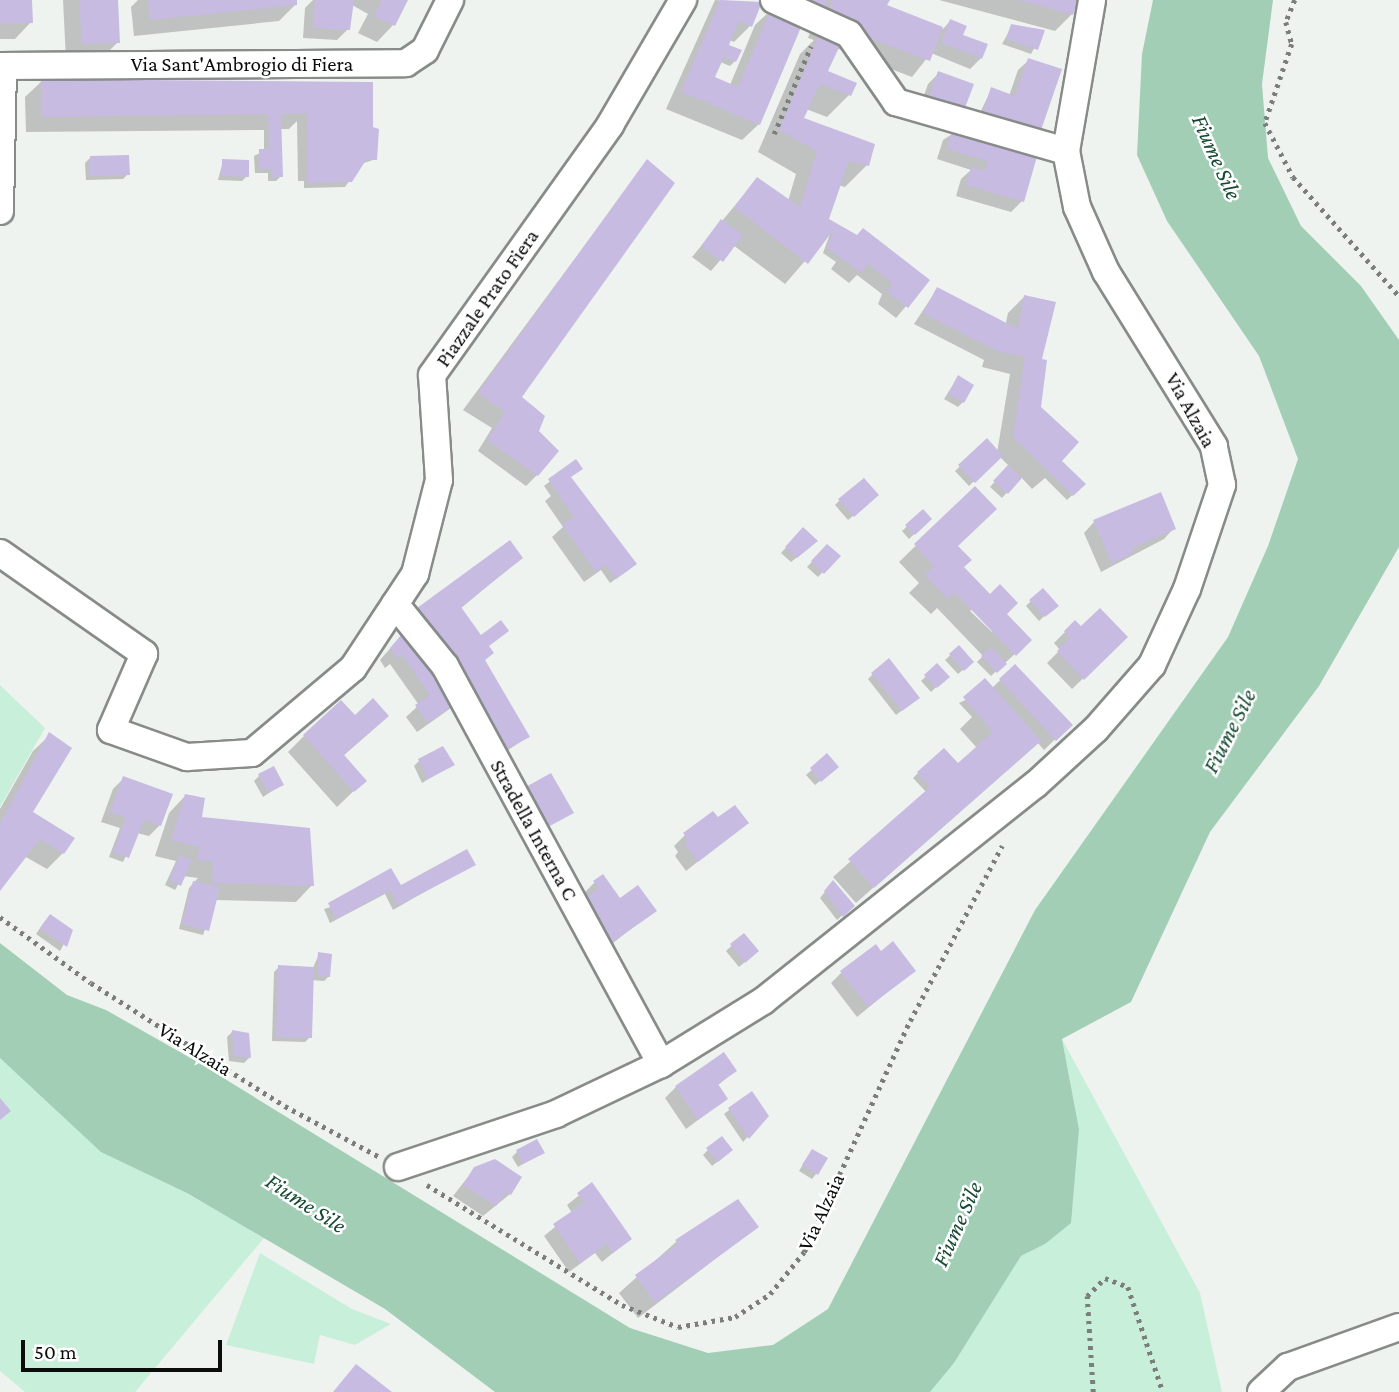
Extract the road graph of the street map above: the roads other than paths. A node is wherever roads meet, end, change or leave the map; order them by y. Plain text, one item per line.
1 (450, 0) edge
2 (682, 0) edge
3 (775, 0) edge
4 (1092, 0) edge
5 (1, 66) edge
6 (1066, 151) junction
7 (0, 211) edge
8 (0, 553) edge
9 (396, 604) junction
10 (661, 1064) junction
11 (398, 1167) road end
12 (1399, 1327) edge
13 (1261, 1392) edge

1 - 5 street, Via Sant'Ambrogio di Fiera
2 - 9 street, Piazzale Prato Fiera
3 - 6 street
4 - 6 street, Via Alzaia
5 - 7 street
6 - 10 street, Via Alzaia
8 - 9 street, Piazzale Prato Fiera
9 - 10 street, Stradella Interna C
10 - 11 street, Via Alzaia
12 - 13 street

